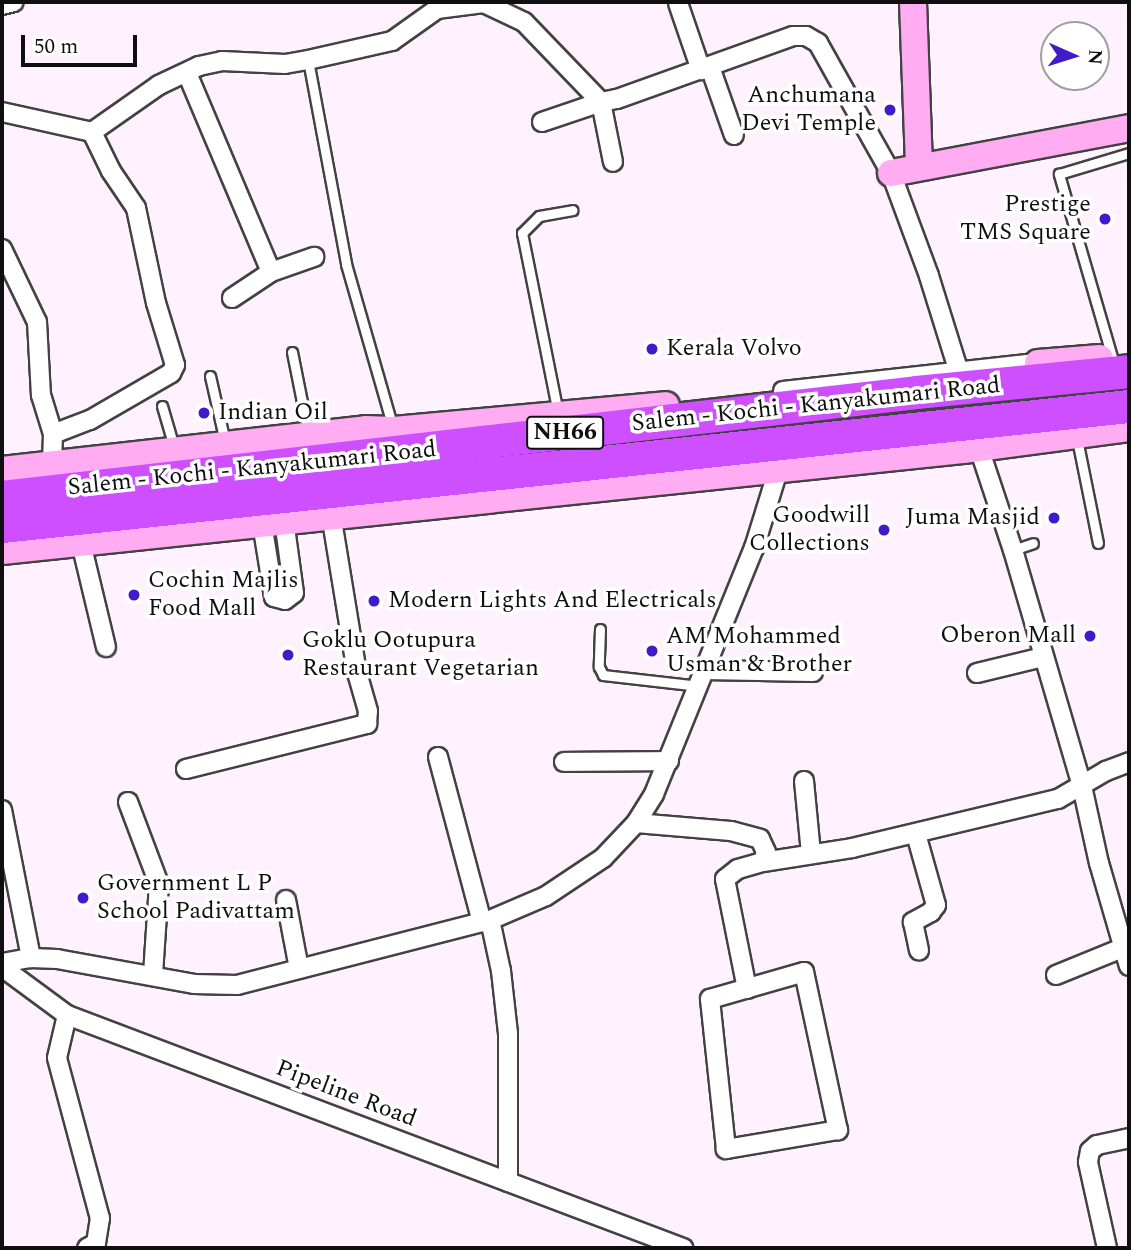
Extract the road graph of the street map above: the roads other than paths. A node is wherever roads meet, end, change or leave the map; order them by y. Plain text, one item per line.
1 (14, 2) edge
2 (913, 2) edge
3 (678, 3) edge
4 (2, 5) edge
5 (431, 5) edge
6 (308, 60) junction
7 (705, 69) junction
8 (187, 73) junction
9 (601, 102) junction
10 (2, 112) edge
11 (542, 121) dead end
12 (1129, 128) edge
13 (92, 132) junction
14 (734, 135) dead end
15 (1129, 153) edge
16 (613, 162) dead end
17 (919, 167) junction
18 (891, 173) junction
19 (572, 210) dead end
20 (2, 249) edge
21 (314, 257) dead end
22 (271, 272) junction
23 (232, 298) dead end
24 (292, 352) dead end
25 (1124, 361) edge
26 (958, 369) junction
27 (1039, 371) junction
28 (210, 376) dead end
29 (668, 405) joint
30 (1129, 405) edge
31 (162, 406) dead end
32 (1129, 428) edge
33 (393, 430) junction
34 (53, 434) junction
35 (1076, 436) junction
36 (309, 437) junction
37 (558, 438) junction
38 (225, 444) junction
39 (979, 448) junction
40 (783, 455) junction
41 (188, 457) junction
42 (52, 464) junction
43 (2, 470) edge
44 (2, 497) edge
45 (360, 499) junction
46 (331, 515) junction
47 (2, 526) edge
48 (81, 543) junction
49 (1033, 543) dead end
50 (1098, 543) dead end
51 (1013, 550) junction
52 (2, 551) edge
53 (600, 629) dead end
54 (106, 647) dead end
55 (1043, 657) junction
56 (813, 672) dead end
57 (976, 673) dead end
58 (701, 678) junction
59 (438, 757) dead end
60 (670, 761) junction
61 (564, 762) dead end
62 (1129, 762) edge
63 (186, 769) dead end
64 (804, 781) dead end
65 (1082, 786) junction
66 (128, 802) dead end
67 (2, 810) edge
68 (636, 823) junction
69 (916, 834) junction
70 (811, 855) junction
71 (763, 862) junction
72 (286, 900) dead end
73 (1123, 916) edge
74 (486, 921) junction
75 (1125, 947) junction
76 (919, 950) dead end
77 (31, 958) junction
78 (2, 965) edge
79 (1129, 966) edge
80 (299, 969) junction
81 (153, 975) junction
82 (1056, 975) dead end
83 (747, 989) junction
84 (67, 1014) junction
85 (1129, 1138) edge
86 (508, 1182) junction
87 (87, 1248) edge
88 (683, 1248) edge
89 (1107, 1248) edge

1 - 4 street
2 - 17 street
3 - 7 street
5 - 6 street
5 - 9 street
6 - 8 street
6 - 33 lane
7 - 9 street
7 - 14 street
7 - 18 street
8 - 13 street
8 - 22 street
9 - 11 street
9 - 16 street
10 - 13 street
12 - 17 street
13 - 34 street
15 - 25 lane
17 - 18 street
18 - 26 street
19 - 37 lane
20 - 34 street
21 - 22 street
22 - 23 street
24 - 36 lane
25 - 27 highway, Salem - Kochi - Kanyakumari Road / NH66
26 - 27 street
26 - 29 street
27 - 37 highway, Salem - Kochi - Kanyakumari Road / NH66
28 - 38 lane
29 - 37 street
30 - 40 highway, Salem - Kochi - Kanyakumari Road / NH66
31 - 41 lane
32 - 35 street
33 - 36 street
33 - 37 street
34 - 42 street
35 - 39 street
35 - 50 lane
36 - 38 street
37 - 40 highway, Salem - Kochi - Kanyakumari Road / NH66
37 - 41 highway, Salem - Kochi - Kanyakumari Road / NH66
37 - 45 highway, Salem - Kochi - Kanyakumari Road / NH66
38 - 41 street
39 - 40 street
39 - 51 street
40 - 45 street
40 - 58 street
41 - 42 street
41 - 44 highway, Salem - Kochi - Kanyakumari Road / NH66
42 - 43 street
45 - 46 street
45 - 47 highway, Salem - Kochi - Kanyakumari Road / NH66
46 - 48 street
46 - 63 street
48 - 52 street
48 - 54 street
49 - 51 lane
51 - 55 street
53 - 58 lane
55 - 57 street
55 - 65 street
56 - 58 street
58 - 60 street
59 - 74 street
60 - 61 street
60 - 68 street
62 - 65 street
64 - 70 street
65 - 69 street
65 - 73 street
66 - 81 street
67 - 77 street
68 - 71 street
68 - 74 street
69 - 70 street
69 - 76 street
70 - 71 street
71 - 83 street
72 - 80 street
73 - 75 street
74 - 80 street
74 - 86 street
75 - 79 street
75 - 82 street
77 - 78 street
77 - 81 street
78 - 84 street, Pipeline Road
80 - 81 street
83 - 83 street
84 - 86 street, Pipeline Road
84 - 87 street
85 - 89 street
86 - 88 street, Pipeline Road

